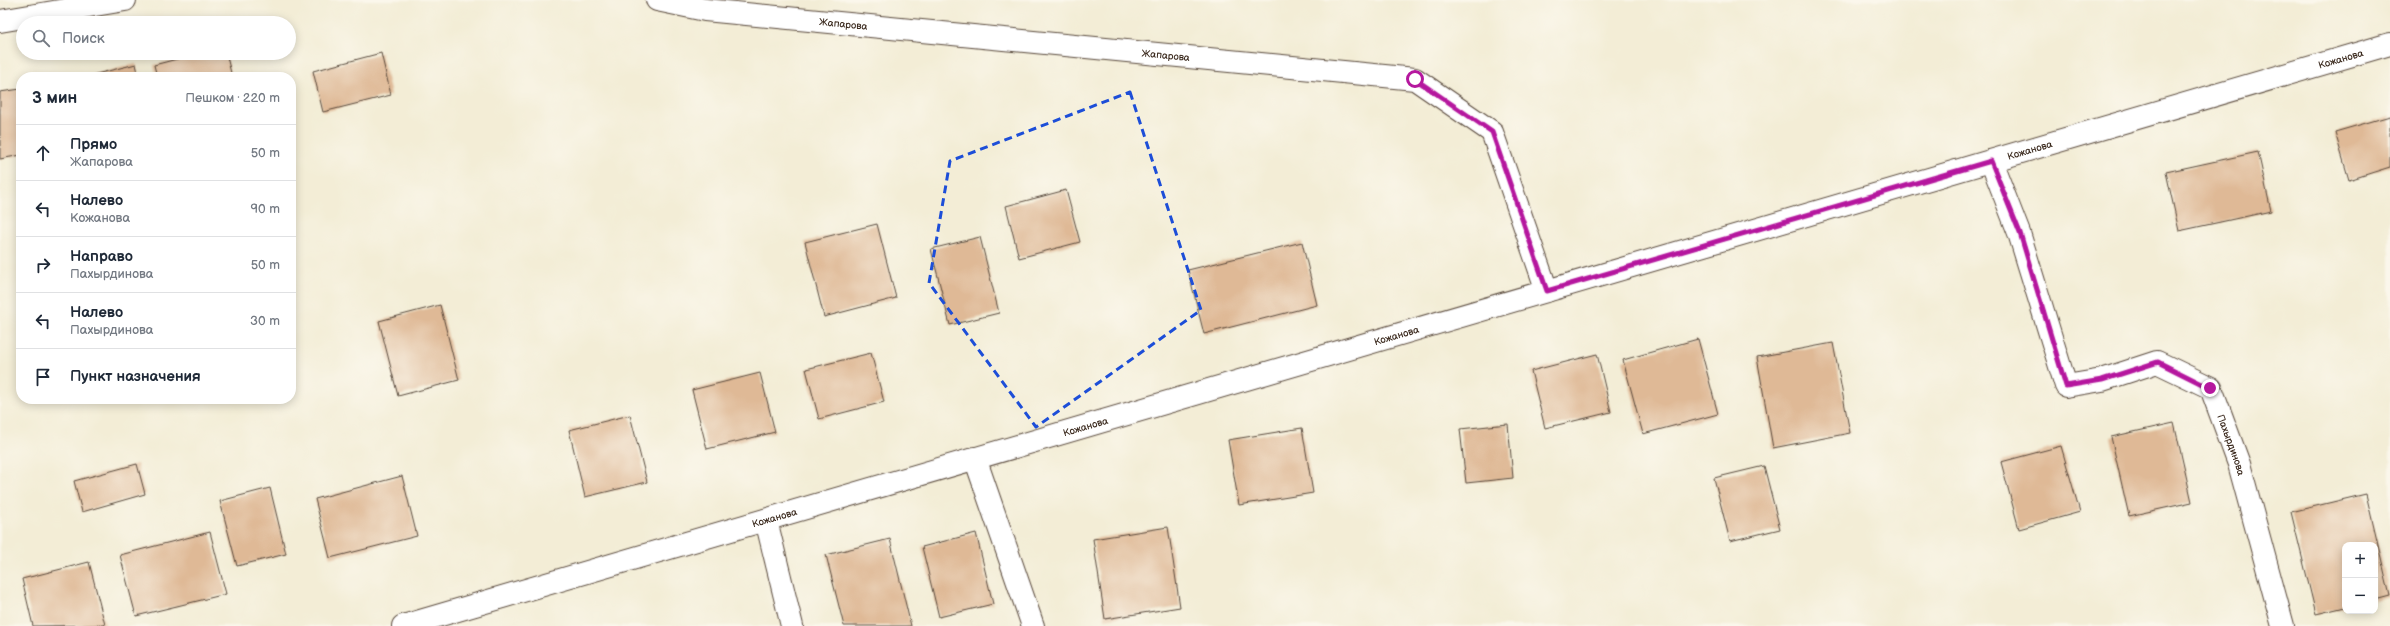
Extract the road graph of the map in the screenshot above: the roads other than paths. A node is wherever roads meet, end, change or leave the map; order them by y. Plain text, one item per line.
1 (125, 0) edge
2 (657, 0) edge
3 (30, 16) edge
4 (16, 18) edge
5 (0, 21) edge
6 (2390, 44) edge
7 (1991, 161) junction
8 (1547, 291) junction
9 (975, 458) junction
10 (766, 520) junction
11 (403, 626) edge
12 (792, 626) edge
13 (1033, 626) edge
14 (2283, 626) edge

1 - 3 street
2 - 8 street, Жапарова
4 - 5 street
6 - 7 street, Кожанова
7 - 8 street, Кожанова
7 - 14 street, Пахырдинова
8 - 9 street, Кожанова
9 - 10 street, Кожанова
9 - 13 street
10 - 11 street, Кожанова
10 - 12 street

